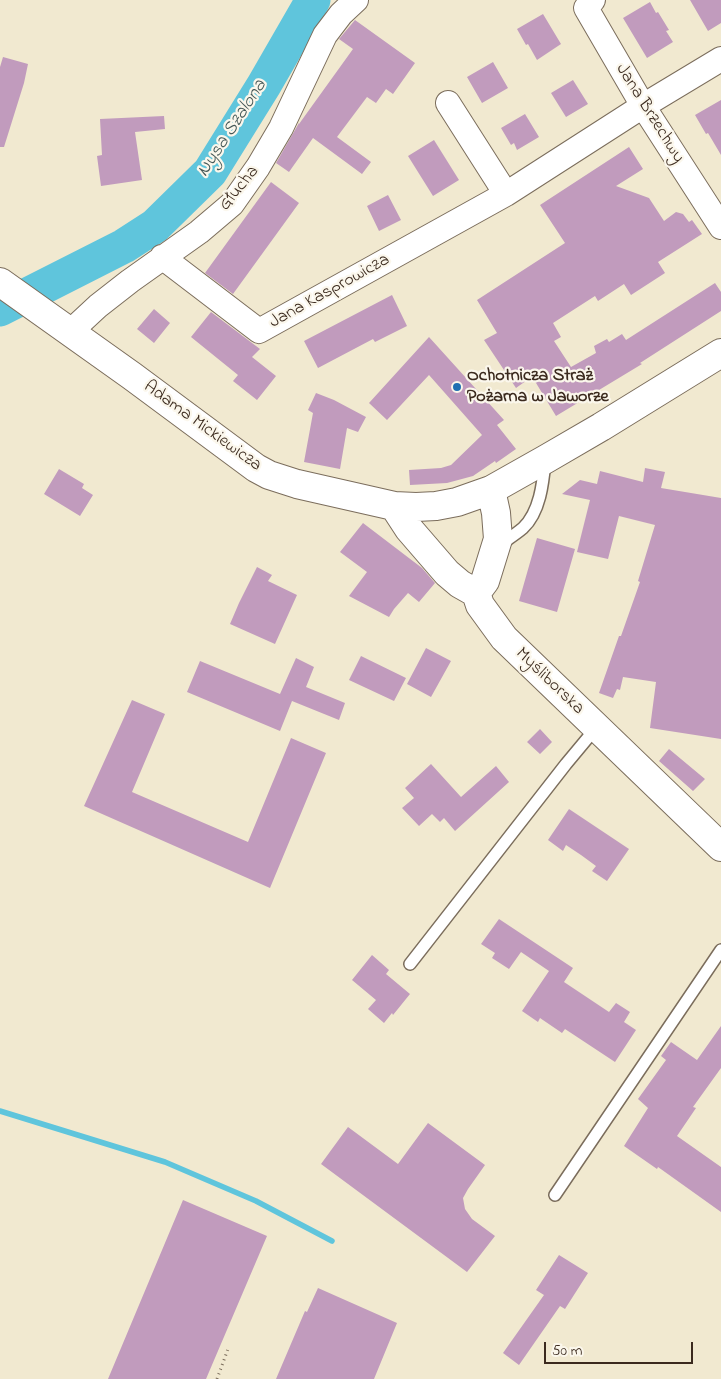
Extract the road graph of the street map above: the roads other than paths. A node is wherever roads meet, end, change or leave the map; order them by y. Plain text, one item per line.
1 (356, 0) edge
2 (593, 0) edge
3 (721, 59) edge
4 (448, 103) dead end
5 (642, 106) junction
6 (506, 194) junction
7 (721, 227) edge
8 (162, 257) junction
9 (0, 282) edge
10 (65, 329) junction
11 (721, 353) edge
12 (546, 459) junction
13 (491, 490) junction
14 (394, 506) junction
15 (495, 548) junction
16 (476, 593) junction
17 (596, 728) junction
18 (721, 847) edge
19 (721, 950) edge
20 (410, 964) dead end
21 (555, 1195) dead end

1 - 8 street, Głucha
2 - 5 street, Jana Brzechwy
3 - 5 street, Jana Kasprowicza
4 - 6 street
5 - 6 street, Jana Kasprowicza
5 - 7 street, Jana Brzechwy
6 - 8 street, Jana Kasprowicza
8 - 10 street, Głucha
9 - 10 main road, Adama Mickiewicza
10 - 14 main road, Adama Mickiewicza
11 - 12 main road, Adama Mickiewicza
12 - 13 main road, Adama Mickiewicza
12 - 15 lane
13 - 14 main road, Adama Mickiewicza
13 - 15 main road
14 - 16 main road
15 - 16 main road
16 - 17 main road, Myśliborska
17 - 18 main road, Myśliborska
17 - 20 lane
19 - 21 lane

